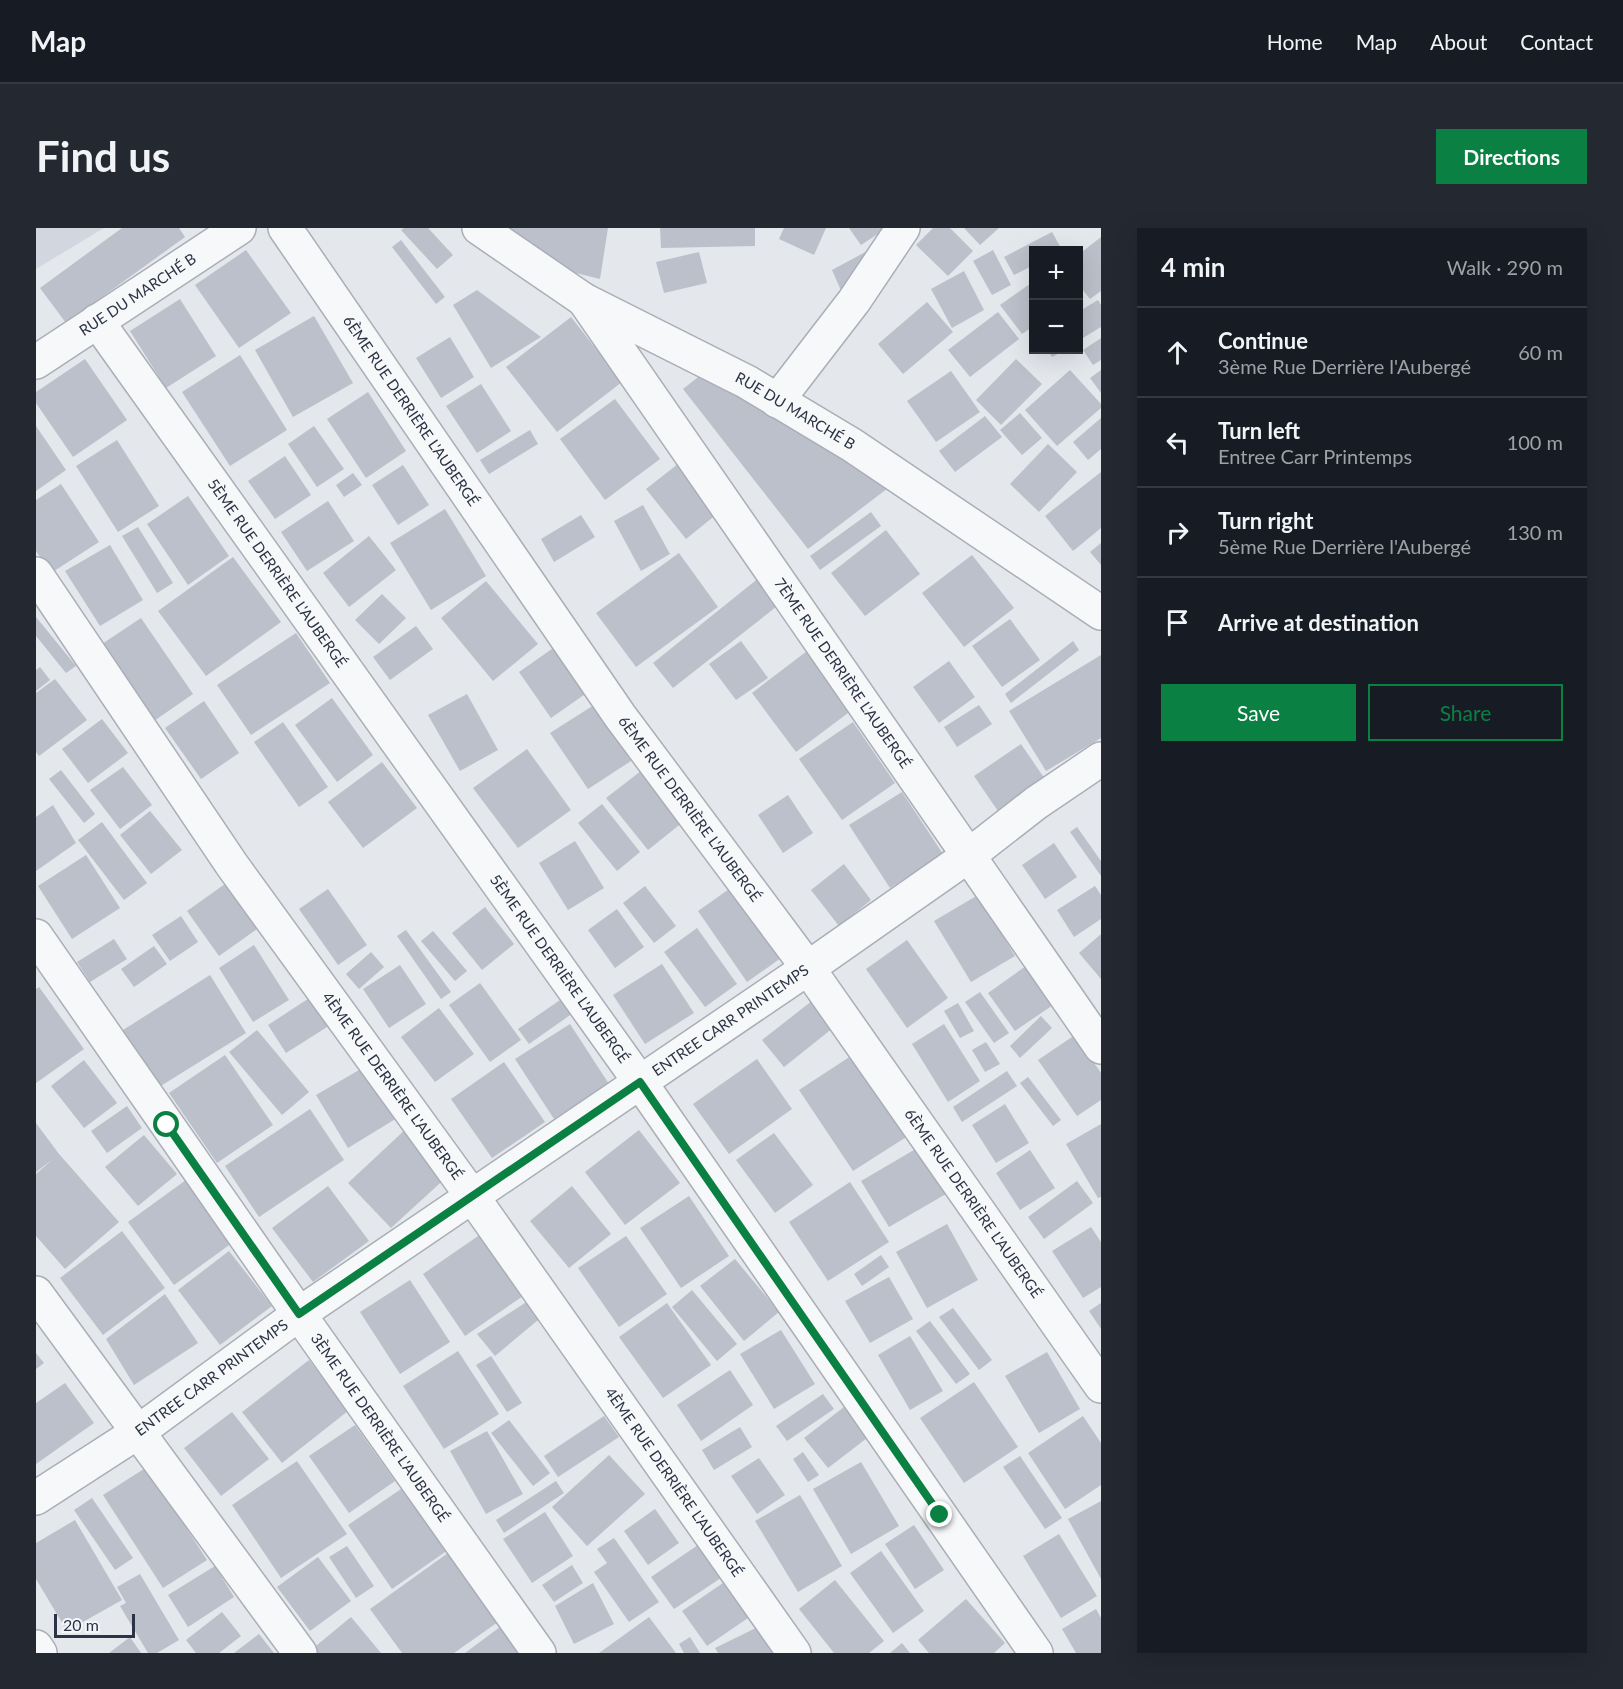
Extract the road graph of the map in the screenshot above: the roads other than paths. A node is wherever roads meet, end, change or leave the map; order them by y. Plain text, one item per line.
1 (239, 228) edge
2 (285, 228) edge
3 (479, 228) edge
4 (903, 228) edge
5 (584, 300) junction
6 (97, 321) junction
7 (36, 362) edge
8 (777, 401) junction
9 (36, 574) edge
10 (1101, 613) edge
11 (1101, 759) edge
12 (968, 856) junction
13 (36, 936) edge
14 (808, 968) junction
15 (1101, 1047) edge
16 (640, 1082) junction
17 (472, 1196) junction
18 (36, 1293) edge
19 (299, 1314) junction
20 (1101, 1386) edge
21 (138, 1432) junction
22 (36, 1498) edge
23 (36, 1647) edge
24 (40, 1653) edge
25 (300, 1653) edge
26 (539, 1653) edge
27 (794, 1653) edge
28 (1036, 1653) edge

1 - 6 street, RUE DU MARCHÉ B
2 - 14 street, 6ÈME RUE DERRIÈRE L'AUBERGÉ
3 - 5 street, RUE DU MARCHÉ B
4 - 8 street
5 - 8 street, RUE DU MARCHÉ B
5 - 12 street, 7ÈME RUE DERRIÈRE L'AUBERGÉ
6 - 7 street, RUE DU MARCHÉ B
6 - 16 street, 5ÈME RUE DERRIÈRE L'AUBERGÉ
8 - 10 street, RUE DU MARCHÉ B
9 - 17 street, 4ÈME RUE DERRIÈRE L'AUBERGÉ
11 - 12 street, ENTREE CARR PRINTEMPS
12 - 14 street, ENTREE CARR PRINTEMPS
12 - 15 street, 7ÈME RUE DERRIÈRE L'AUBERGÉ
13 - 19 street, 3ÈME RUE DERRIÈRE L'AUBERGÉ
14 - 16 street, ENTREE CARR PRINTEMPS
14 - 20 street, 6ÈME RUE DERRIÈRE L'AUBERGÉ
16 - 17 street, ENTREE CARR PRINTEMPS
16 - 28 street, 5ÈME RUE DERRIÈRE L'AUBERGÉ
17 - 19 street, ENTREE CARR PRINTEMPS
17 - 27 street, 4ÈME RUE DERRIÈRE L'AUBERGÉ
18 - 21 street
19 - 21 street, ENTREE CARR PRINTEMPS
19 - 26 street, 3ÈME RUE DERRIÈRE L'AUBERGÉ
21 - 22 street, ENTREE CARR PRINTEMPS
21 - 25 street
23 - 24 street

